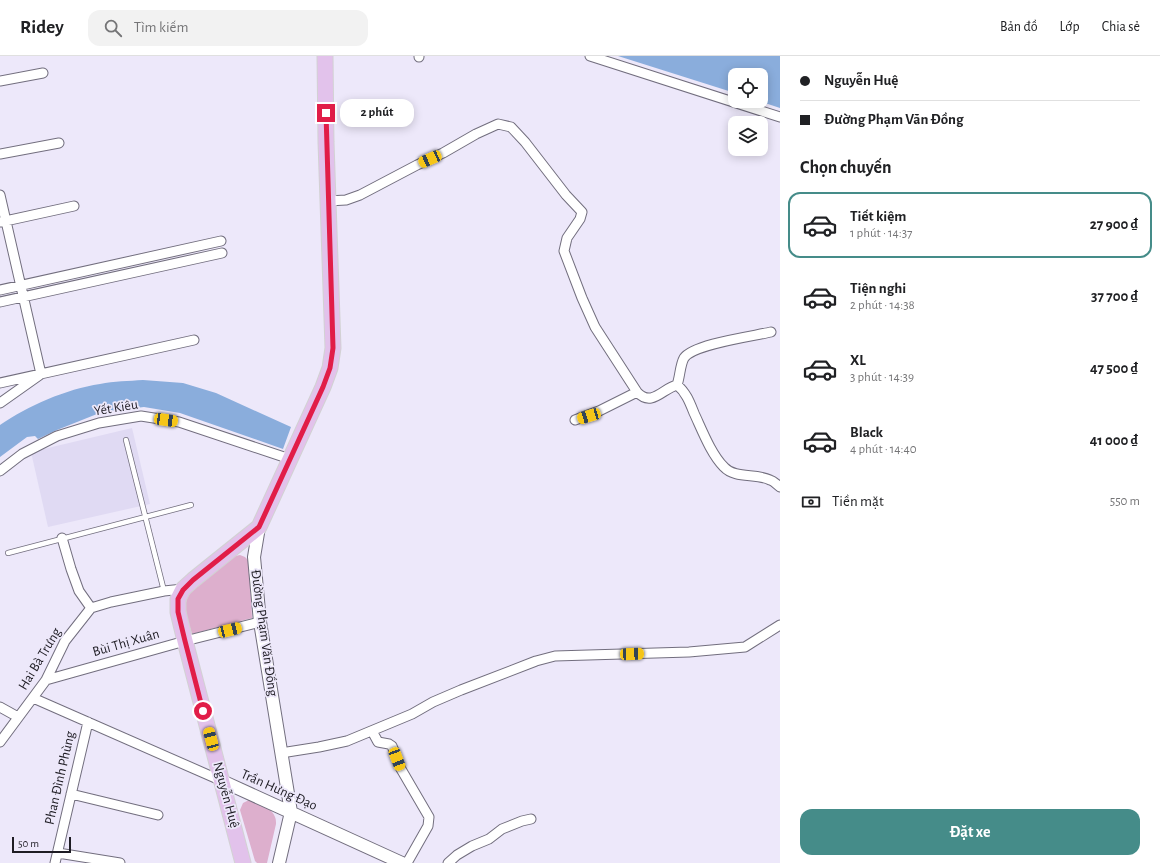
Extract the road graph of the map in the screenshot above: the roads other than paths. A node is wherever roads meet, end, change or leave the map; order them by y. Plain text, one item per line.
1 (325, 56) edge
2 (590, 56) edge
3 (43, 73) dead end
4 (0, 81) edge
5 (780, 117) edge
6 (59, 143) dead end
7 (0, 154) edge
8 (0, 195) edge
9 (328, 201) junction
10 (74, 206) dead end
11 (3, 221) edge
12 (221, 241) dead end
13 (222, 253) dead end
14 (21, 285) junction
15 (0, 290) edge
16 (23, 297) junction
17 (0, 302) edge
18 (772, 332) dead end
19 (194, 340) dead end
20 (41, 374) junction
21 (0, 383) edge
22 (677, 385) junction
23 (637, 392) junction
24 (0, 403) edge
25 (575, 420) dead end
26 (126, 440) dead end
27 (290, 460) junction
28 (0, 471) edge
29 (780, 487) edge
30 (191, 505) dead end
31 (145, 517) junction
32 (259, 527) junction
33 (62, 538) junction
34 (8, 552) dead end
35 (183, 590) junction
36 (164, 591) junction
37 (91, 608) junction
38 (260, 622) junction
39 (780, 625) edge
40 (185, 641) junction
41 (46, 680) junction
42 (33, 698) junction
43 (0, 707) edge
44 (18, 717) junction
45 (88, 722) junction
46 (372, 731) junction
47 (0, 742) edge
48 (281, 753) junction
49 (222, 781) junction
50 (70, 794) junction
51 (291, 812) junction
52 (158, 815) dead end
53 (531, 819) dead end
54 (58, 853) junction
55 (55, 863) edge
56 (120, 863) edge
57 (243, 863) edge
58 (279, 863) edge
59 (402, 863) edge
60 (407, 863) edge
61 (448, 863) edge

1 - 9 main road, Đường Phạm Văn Đồng
2 - 5 street
3 - 4 street
6 - 7 street
8 - 11 street
9 - 23 street
9 - 27 main road, Đường Phạm Văn Đồng
10 - 11 street
11 - 14 street
12 - 14 street
13 - 16 street
14 - 15 street
14 - 16 street
16 - 17 street
16 - 20 street
18 - 22 street
19 - 20 street
20 - 21 street
20 - 24 street
22 - 23 street
22 - 29 street
23 - 25 street
26 - 31 lane
27 - 28 street, Yết Kiêu
27 - 32 main road, Đường Phạm Văn Đồng
30 - 31 lane
31 - 33 lane
31 - 36 lane
32 - 35 main road
32 - 38 street, Đường Phạm Văn Đồng
33 - 34 lane
33 - 37 street
35 - 36 street
35 - 40 main road, Nguyễn Huệ
36 - 37 street
37 - 41 street, Hai Bà Trưng
38 - 40 street, Bùi Thị Xuân
38 - 48 street, Đường Phạm Văn Đồng
39 - 46 street
40 - 41 street, Bùi Thị Xuân
40 - 49 main road, Nguyễn Huệ
41 - 42 street, Hai Bà Trưng
42 - 44 street, Hai Bà Trưng
42 - 45 street, Trần Hưng Đạo
43 - 44 street
44 - 47 street, Hai Bà Trưng
45 - 49 street, Trần Hưng Đạo
45 - 50 street, Phan Đình Phùng
46 - 48 street
46 - 60 street
48 - 51 street, Đường Phạm Văn Đồng
49 - 51 street, Trần Hưng Đạo
49 - 57 main road, Nguyễn Huệ
50 - 52 street
50 - 54 street, Phan Đình Phùng
51 - 58 street, Đường Phạm Văn Đồng
51 - 59 street, Trần Hưng Đạo
53 - 61 street
54 - 55 street, Phan Đình Phùng
54 - 56 street

